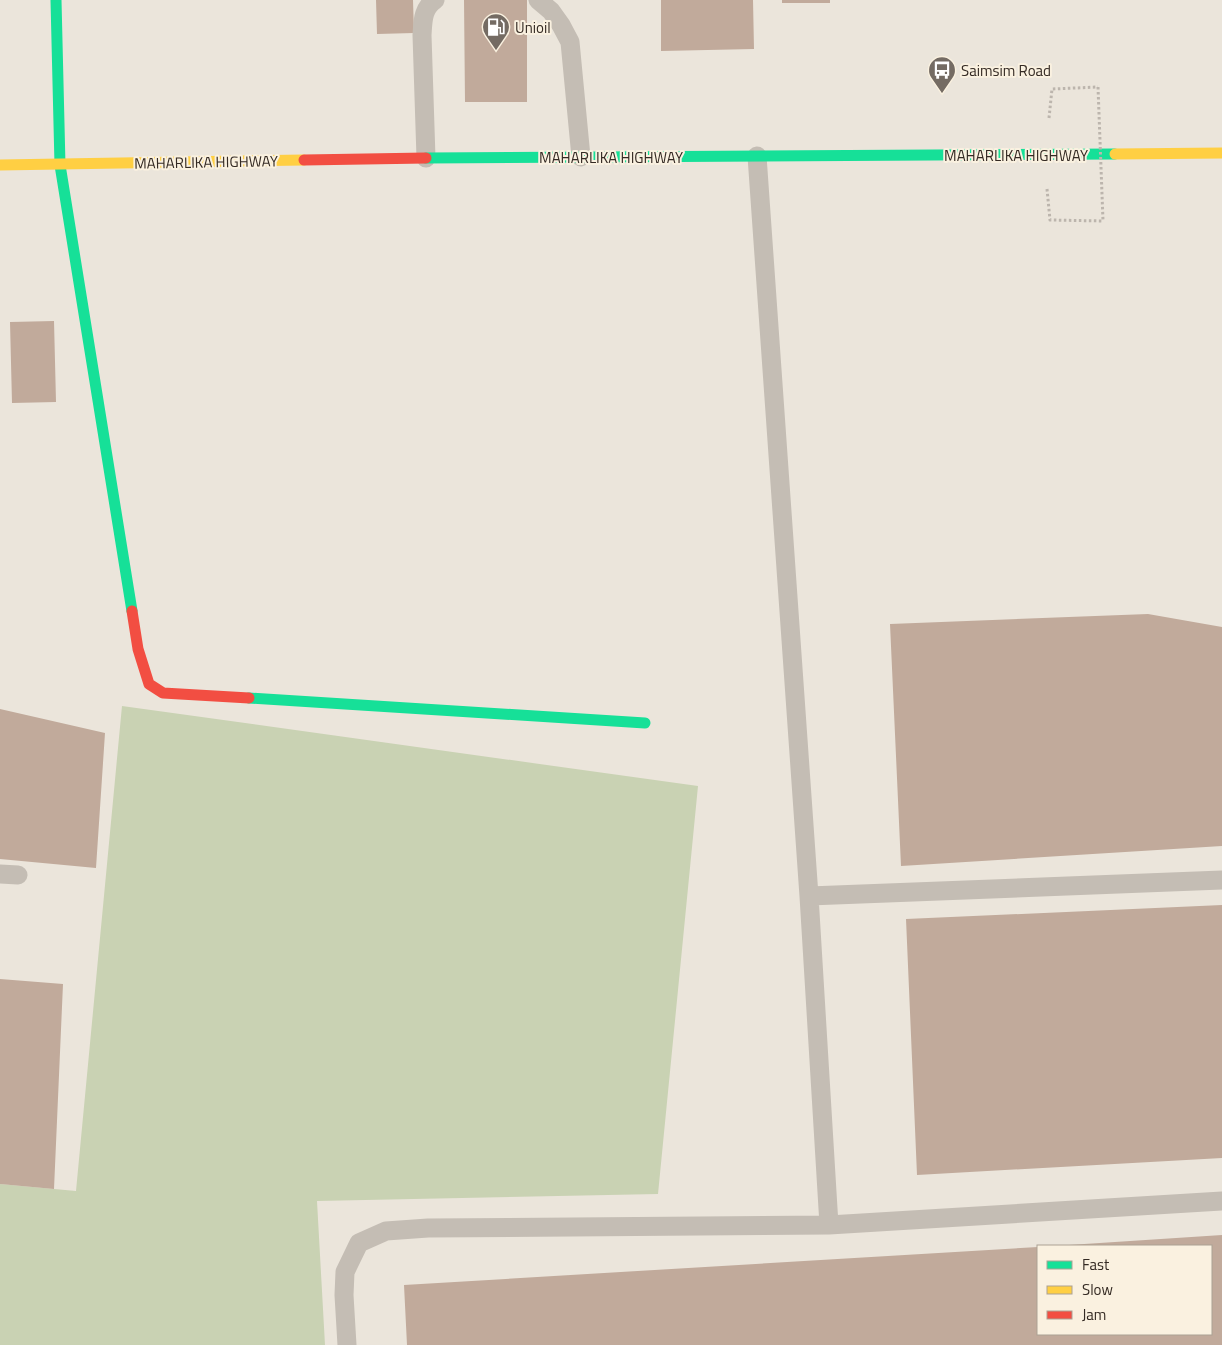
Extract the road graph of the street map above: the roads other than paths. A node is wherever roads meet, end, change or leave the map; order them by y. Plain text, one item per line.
1 (56, 0) edge
2 (435, 0) edge
3 (538, 0) edge
4 (1222, 153) edge
5 (757, 156) junction
6 (581, 157) junction
7 (426, 158) junction
8 (0, 165) edge
9 (60, 165) junction
10 (645, 723) dead end
11 (1222, 880) edge
12 (809, 896) junction
13 (1222, 1201) edge
14 (829, 1225) junction
15 (347, 1345) edge

1 - 9 main road
2 - 7 lane
3 - 6 lane
4 - 5 main road, MAHARLIKA HIGHWAY
5 - 6 main road, MAHARLIKA HIGHWAY
5 - 12 lane
6 - 7 main road, MAHARLIKA HIGHWAY
7 - 9 main road, MAHARLIKA HIGHWAY
8 - 9 main road, MAHARLIKA HIGHWAY
9 - 10 main road
11 - 12 lane
12 - 14 lane
13 - 14 lane
14 - 15 lane

